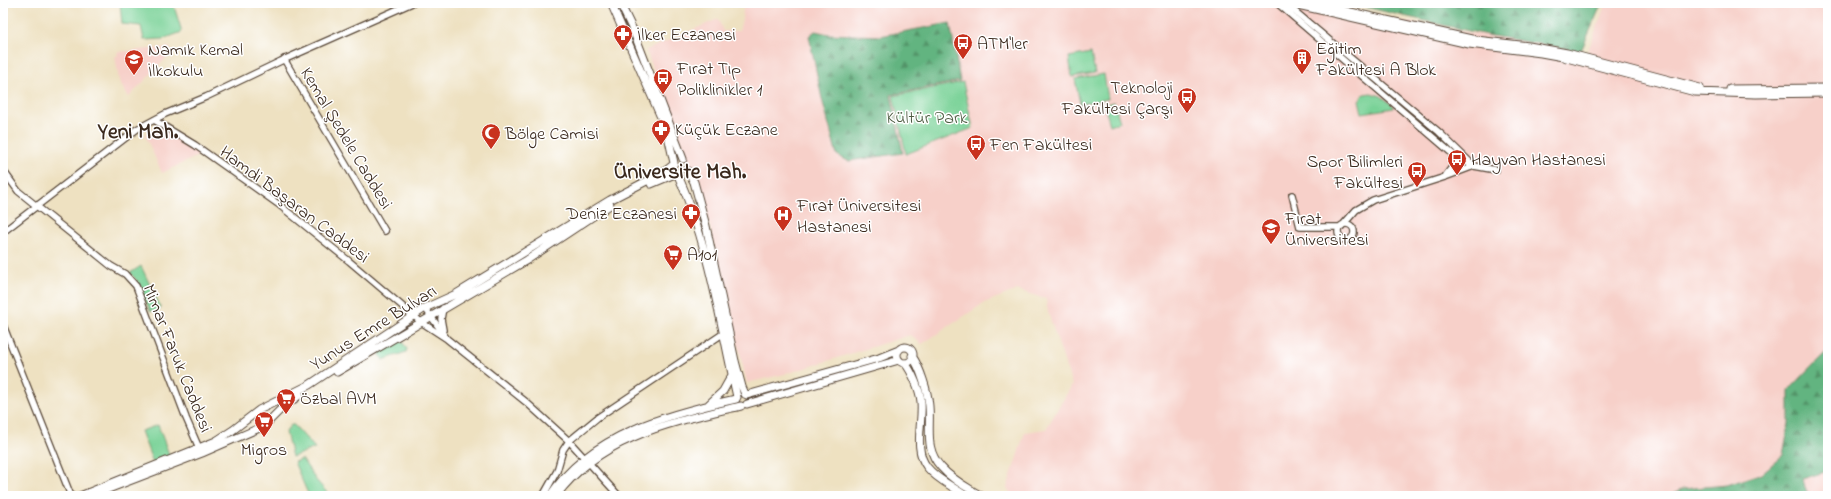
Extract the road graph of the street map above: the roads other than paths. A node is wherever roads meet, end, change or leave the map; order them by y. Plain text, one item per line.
1 (412, 3) edge
2 (611, 3) edge
3 (620, 3) edge
4 (1277, 3) edge
5 (1285, 3) edge
6 (1289, 3) edge
7 (1310, 3) edge
8 (284, 59) junction
9 (1828, 88) edge
10 (1828, 93) edge
11 (1400, 104) junction
12 (154, 120) junction
13 (1452, 154) junction
14 (683, 159) junction
15 (673, 164) junction
16 (1474, 166) junction
17 (3, 170) edge
18 (687, 170) junction
19 (1496, 170) dead end
20 (677, 173) junction
21 (1446, 177) junction
22 (1292, 195) dead end
23 (37, 205) junction
24 (385, 230) dead end
25 (3, 232) edge
26 (426, 308) junction
27 (443, 308) junction
28 (431, 315) junction
29 (415, 316) junction
30 (421, 322) junction
31 (3, 326) edge
32 (444, 332) junction
33 (724, 333) junction
34 (447, 339) junction
35 (899, 350) junction
36 (912, 356) junction
37 (902, 362) junction
38 (732, 375) junction
39 (746, 395) junction
40 (736, 398) junction
41 (744, 405) junction
42 (706, 406) junction
43 (569, 441) junction
44 (199, 448) junction
45 (587, 460) junction
46 (71, 496) edge
47 (80, 496) edge
48 (91, 496) edge
49 (543, 496) edge
50 (550, 496) edge
51 (556, 496) edge
52 (619, 496) edge
53 (966, 496) edge
54 (981, 496) edge

1 - 8 street
2 - 15 main road
3 - 14 main road
4 - 11 street
5 - 11 street
6 - 10 main road
7 - 9 main road
8 - 12 street
8 - 24 street, Kemal Şedele Caddesi
11 - 13 street
11 - 16 street
12 - 23 street
12 - 29 street, Hamdi Başaran Caddesi
13 - 16 street
13 - 21 street
14 - 15 main road
14 - 18 main road
15 - 20 main road
15 - 26 main road, Yunus Emre Bulvarı
16 - 19 street
16 - 21 street
17 - 23 street, Mimar Faruk Caddesi
18 - 20 main road
18 - 39 main road
20 - 27 main road, Yunus Emre Bulvarı
20 - 33 main road
21 - 22 street
23 - 25 street
23 - 44 street, Mimar Faruk Caddesi
26 - 28 street
26 - 29 main road, Yunus Emre Bulvarı
27 - 28 main road, Yunus Emre Bulvarı
27 - 32 street
28 - 30 main road, Yunus Emre Bulvarı
28 - 32 street
29 - 30 street, Hamdi Başaran Caddesi
29 - 44 main road, Yunus Emre Bulvarı
30 - 34 street, Hamdi Başaran Caddesi
30 - 48 main road, Yunus Emre Bulvarı
31 - 46 street
32 - 34 street
33 - 38 main road
33 - 43 street
34 - 43 street
35 - 36 main road
35 - 37 main road
35 - 39 main road
36 - 37 main road
36 - 54 main road
37 - 41 main road
37 - 53 main road
38 - 40 main road
38 - 42 main road
39 - 40 main road
39 - 41 main road
40 - 41 main road
40 - 42 main road
41 - 45 main road
42 - 45 main road
43 - 45 street
43 - 49 street
44 - 47 main road, Yunus Emre Bulvarı
45 - 50 main road
45 - 51 main road
45 - 52 street

